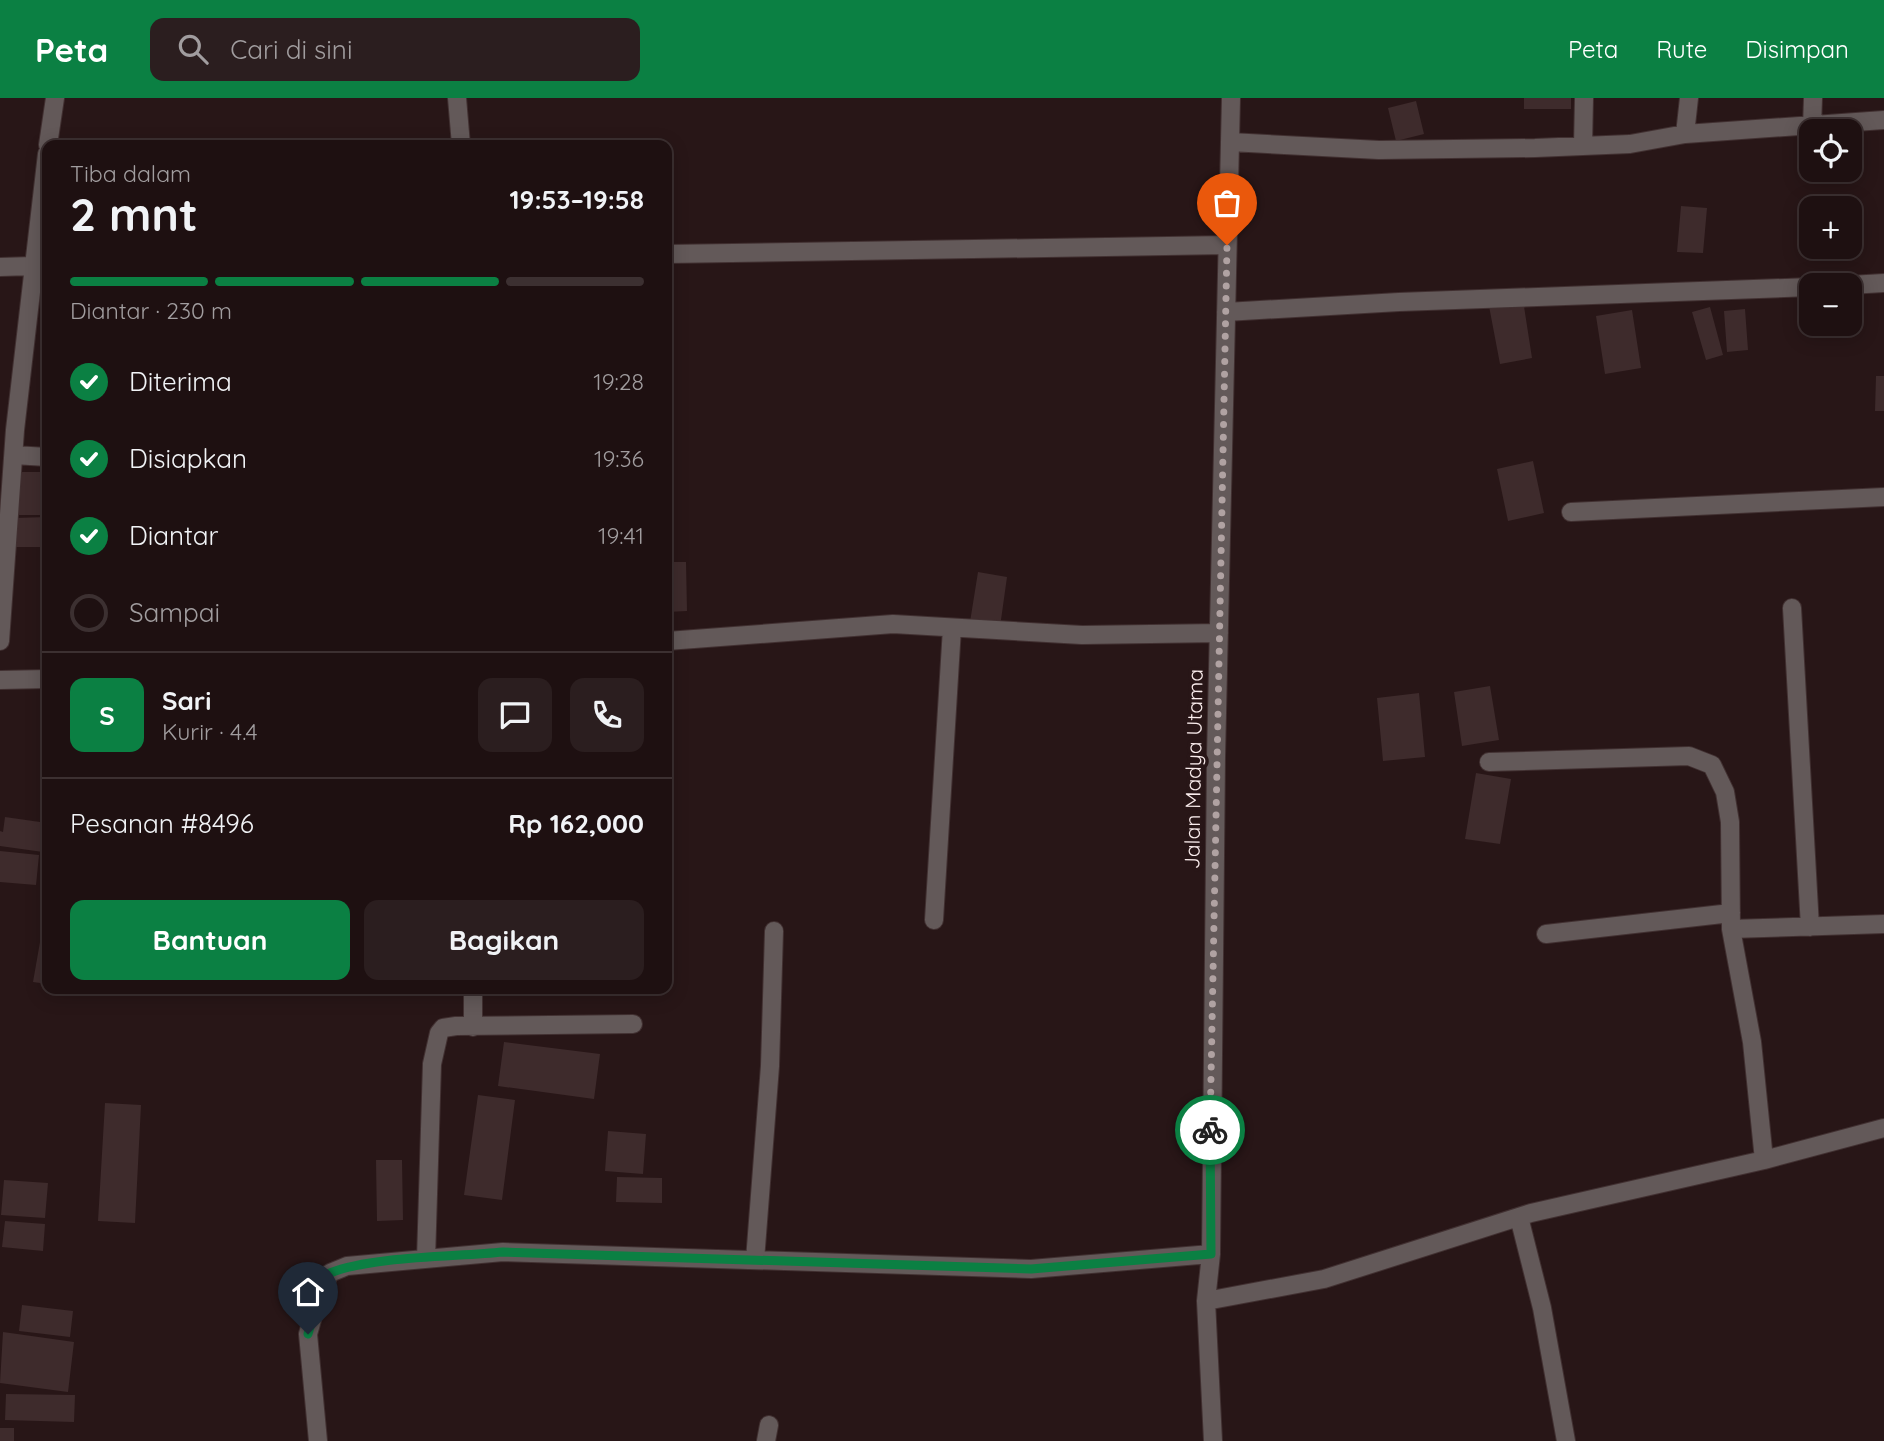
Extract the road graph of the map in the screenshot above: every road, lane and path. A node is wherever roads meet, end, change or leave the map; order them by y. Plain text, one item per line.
1 (55, 98) edge
2 (457, 98) edge
3 (1231, 98) edge
4 (1584, 98) edge
5 (1689, 98) edge
6 (1813, 98) edge
7 (1812, 119) edge
8 (1884, 120) edge
9 (1862, 122) edge
10 (1799, 128) edge
11 (1685, 134) junction
12 (49, 140) edge
13 (461, 140) edge
14 (1230, 142) junction
15 (1583, 146) junction
16 (42, 191) edge
17 (1227, 245) junction
18 (672, 254) edge
19 (32, 266) junction
20 (0, 267) edge
21 (1884, 284) edge
22 (1862, 285) edge
23 (1799, 287) edge
24 (1226, 312) junction
25 (14, 455) junction
26 (42, 457) edge
27 (1884, 497) edge
28 (1571, 512) dead end
29 (1792, 608) dead end
30 (952, 628) junction
31 (1219, 633) junction
32 (0, 641) edge
33 (672, 641) edge
34 (42, 679) edge
35 (0, 680) edge
36 (1489, 762) dead end
37 (934, 920) dead end
38 (1731, 921) junction
39 (1884, 924) edge
40 (1810, 927) junction
41 (774, 931) dead end
42 (1546, 933) dead end
43 (473, 994) edge
44 (633, 1024) dead end
45 (473, 1027) junction
46 (1884, 1128) edge
47 (1764, 1160) junction
48 (1519, 1217) junction
49 (1211, 1254) junction
50 (426, 1259) junction
51 (755, 1260) junction
52 (1206, 1301) junction
53 (318, 1441) edge
54 (1213, 1441) edge
55 (1566, 1441) edge

1 - 12 street
2 - 13 street
3 - 14 street, Jalan Madya Utama
4 - 15 street
5 - 11 street
6 - 7 street
8 - 9 street
10 - 11 street
11 - 15 street
14 - 15 street
14 - 17 street, Jalan Madya Utama
16 - 19 street
17 - 18 street
17 - 24 street, Jalan Madya Utama
19 - 20 street
19 - 25 street
21 - 22 street
23 - 24 street
24 - 31 street, Jalan Madya Utama
25 - 26 street
25 - 32 street
27 - 28 street
29 - 40 street
30 - 31 street
30 - 33 street
30 - 37 street
31 - 49 street, Jalan Madya Utama
34 - 35 street
36 - 38 street
38 - 40 street
38 - 42 street
38 - 47 street
39 - 40 street
41 - 51 street
43 - 45 street
44 - 45 street
45 - 50 street
46 - 47 street
47 - 48 street
48 - 52 street
48 - 55 street
49 - 51 street
49 - 52 street, Jalan Madya Utama
50 - 51 street
50 - 53 street
52 - 54 street, Jalan Madya Utama

